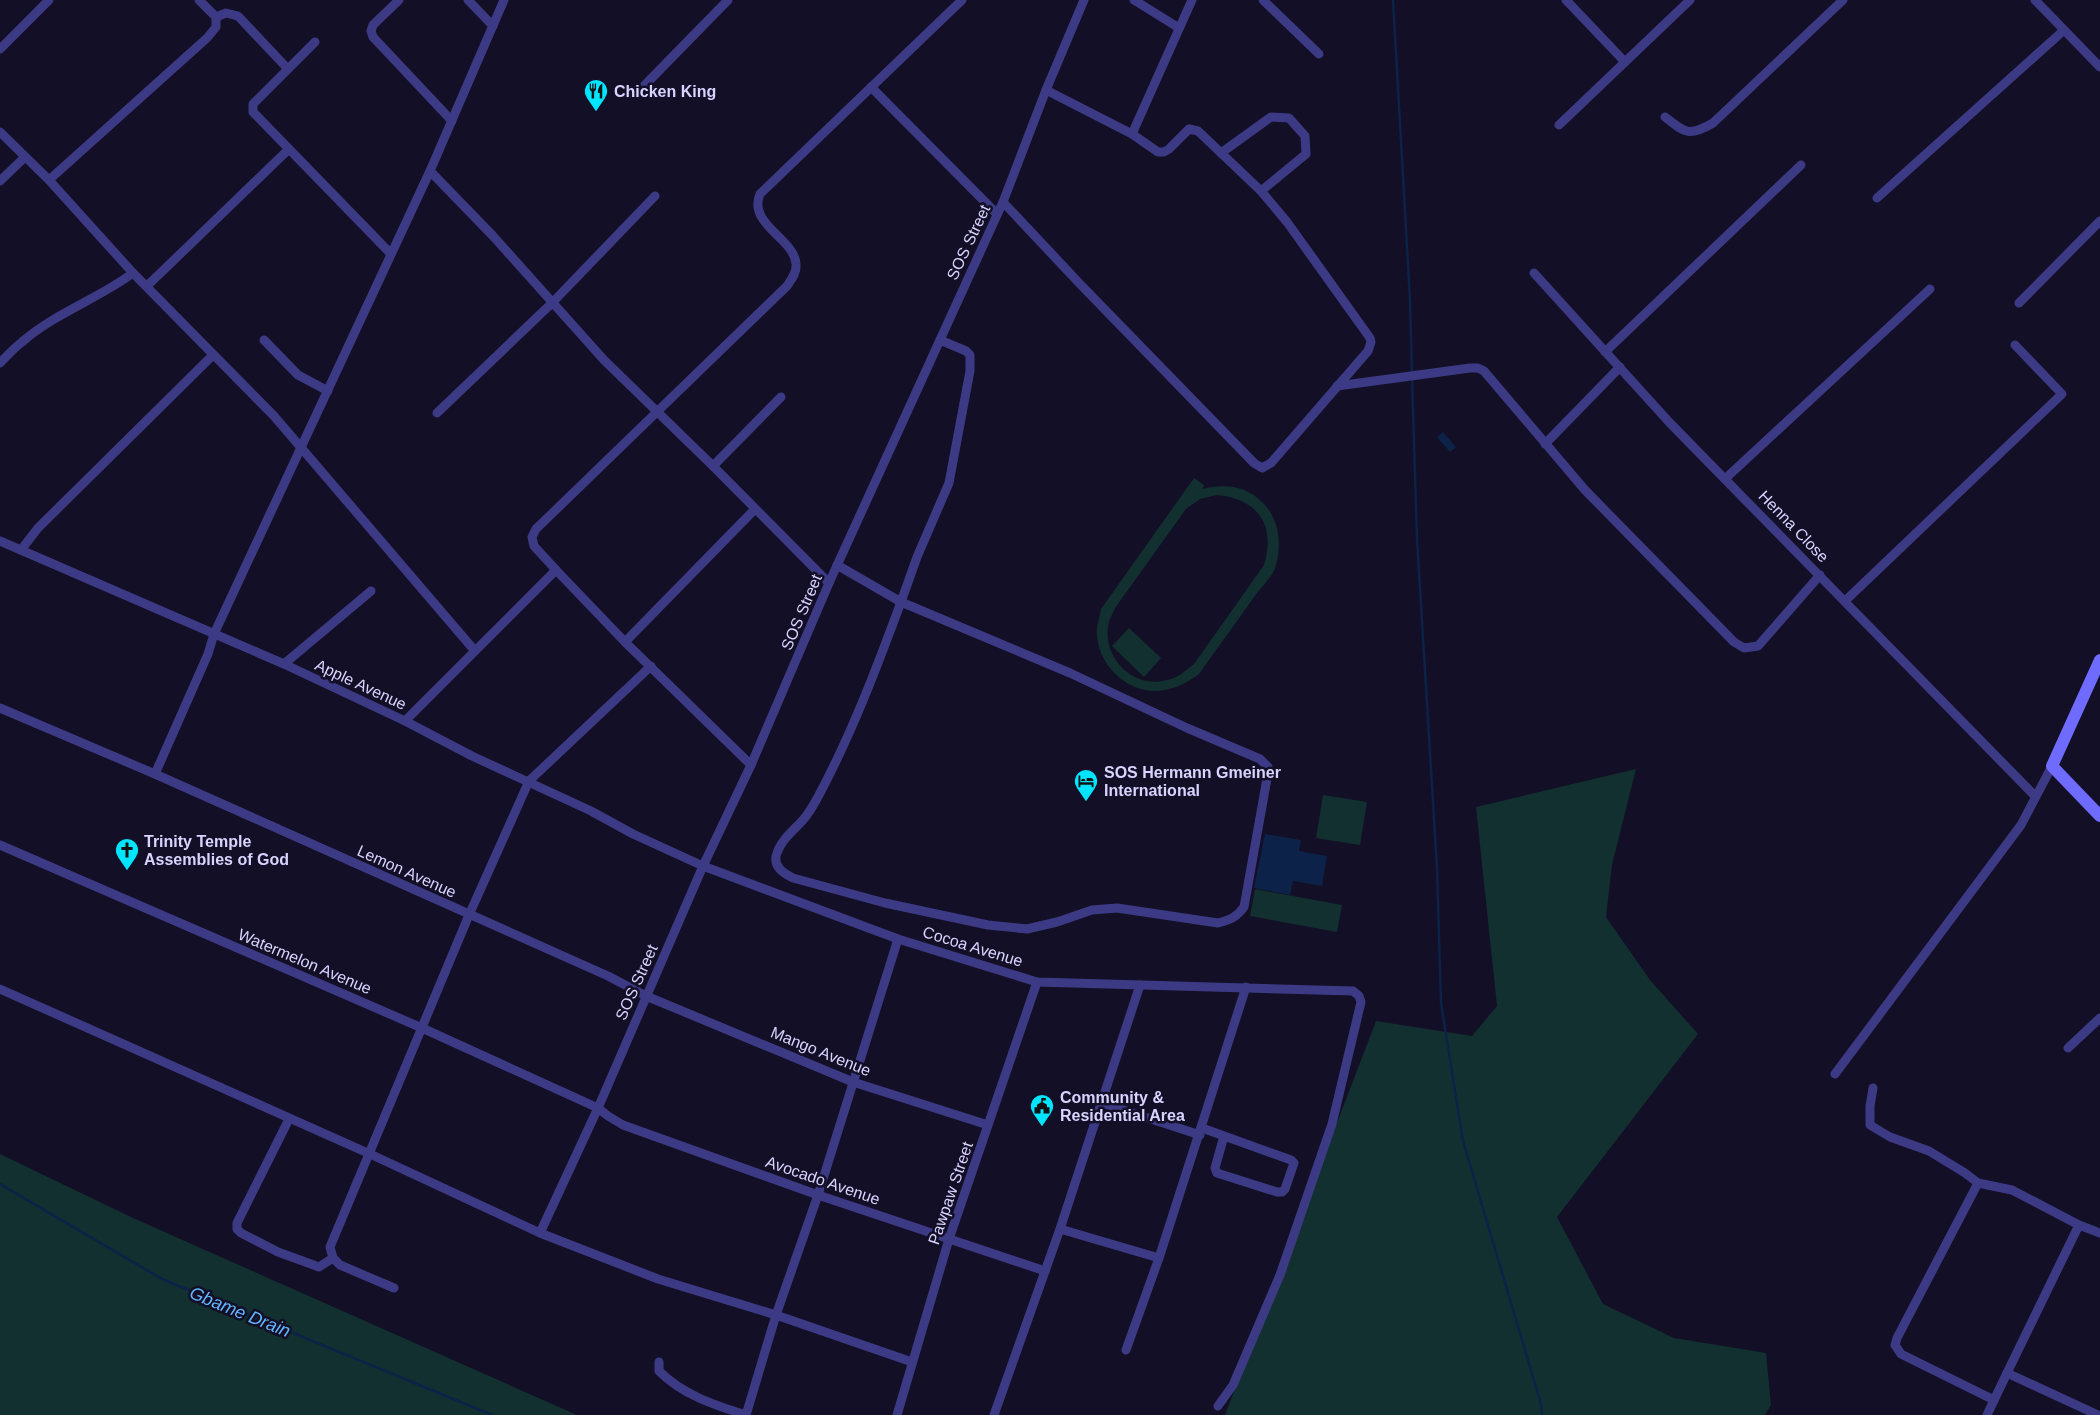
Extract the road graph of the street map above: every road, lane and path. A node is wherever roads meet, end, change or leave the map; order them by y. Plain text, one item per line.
1 (49, 0) edge
2 (199, 0) edge
3 (399, 0) edge
4 (468, 0) edge
5 (504, 0) edge
6 (728, 0) edge
7 (962, 0) edge
8 (1084, 0) edge
9 (1134, 0) edge
10 (1192, 0) edge
11 (1263, 0) edge
12 (1566, 0) edge
13 (1690, 0) edge
14 (1843, 0) edge
15 (2035, 0) edge
16 (216, 17) junction
17 (493, 26) junction
18 (1179, 28) junction
19 (2063, 31) junction
20 (315, 42) dead end
21 (0, 49) edge
22 (1319, 54) dead end
23 (1625, 62) junction
24 (2100, 67) edge
25 (288, 68) junction
26 (871, 87) junction
27 (642, 88) dead end
28 (1046, 90) junction
29 (1665, 117) dead end
30 (452, 121) junction
31 (1559, 125) dead end
32 (0, 132) edge
33 (1132, 134) junction
34 (289, 149) junction
35 (1221, 153) junction
36 (25, 157) junction
37 (1802, 165) dead end
38 (430, 171) junction
39 (49, 180) junction
40 (0, 181) edge
41 (1261, 191) junction
42 (655, 196) dead end
43 (1877, 198) dead end
44 (1003, 202) junction
45 (997, 214) junction
46 (2100, 221) edge
47 (391, 254) junction
48 (133, 273) junction
49 (1534, 274) dead end
50 (146, 286) junction
51 (1930, 289) dead end
52 (552, 303) junction
53 (2019, 303) dead end
54 (264, 340) dead end
55 (940, 340) junction
56 (2015, 344) dead end
57 (1606, 352) junction
58 (213, 355) junction
59 (0, 363) edge
60 (1620, 367) junction
61 (1337, 386) junction
62 (328, 391) junction
63 (781, 397) dead end
64 (437, 412) dead end
65 (657, 412) junction
66 (1545, 444) junction
67 (301, 448) junction
68 (713, 466) junction
69 (1726, 478) junction
70 (756, 509) junction
71 (0, 541) edge
72 (21, 550) junction
73 (837, 565) junction
74 (556, 570) junction
75 (1820, 575) junction
76 (829, 583) junction
77 (372, 591) dead end
78 (1845, 601) junction
79 (901, 602) junction
80 (214, 634) junction
81 (625, 642) junction
82 (475, 651) junction
83 (2100, 660) edge
84 (284, 664) junction
85 (650, 666) junction
86 (0, 708) edge
87 (405, 721) junction
88 (751, 765) junction
89 (2052, 766) junction
90 (154, 774) junction
91 (529, 781) junction
92 (2035, 796) junction
93 (2100, 816) edge
94 (0, 845) edge
95 (703, 866) junction
96 (469, 915) junction
97 (898, 939) junction
98 (1037, 982) junction
99 (1140, 985) junction
100 (1246, 987) junction
101 (0, 990) edge
102 (646, 996) junction
103 (2100, 1018) edge
104 (422, 1028) junction
105 (2068, 1048) dead end
106 (1835, 1074) dead end
107 (853, 1082) junction
108 (1873, 1088) dead end
109 (1102, 1103) junction
110 (598, 1108) junction
111 (289, 1119) junction
112 (988, 1125) junction
113 (1201, 1131) junction
114 (1224, 1136) junction
115 (370, 1154) junction
116 (1978, 1183) junction
117 (818, 1195) junction
118 (2079, 1225) junction
119 (1060, 1229) junction
120 (540, 1233) junction
121 (2100, 1233) edge
122 (949, 1239) junction
123 (333, 1258) junction
124 (1159, 1258) junction
125 (1045, 1270) junction
126 (394, 1288) dead end
127 (776, 1315) junction
128 (1126, 1350) dead end
129 (659, 1362) dead end
130 (912, 1362) junction
131 (2007, 1373) junction
132 (1994, 1400) junction
133 (1218, 1406) dead end
134 (746, 1415) edge
135 (896, 1415) edge
136 (994, 1415) edge
137 (1987, 1415) edge
138 (2098, 1415) edge

1 - 21 street
2 - 16 street
3 - 30 street
4 - 17 street
5 - 17 street
6 - 27 street
7 - 26 street
8 - 28 street, SOS Street
9 - 18 street
10 - 18 street
11 - 22 street
12 - 23 street
13 - 23 street
14 - 29 street
15 - 19 street
16 - 25 street
16 - 39 street
17 - 30 street
18 - 33 street
19 - 24 street
19 - 43 street
20 - 25 street
23 - 31 street
25 - 34 street
26 - 45 street
26 - 65 street
28 - 33 street
28 - 44 street, SOS Street
30 - 38 street
32 - 36 street
33 - 35 street
34 - 47 street
34 - 50 street
35 - 41 street
35 - 41 street
36 - 39 street
36 - 40 street
37 - 57 street
38 - 47 street
38 - 52 street
39 - 48 street
41 - 61 street
42 - 52 street
44 - 45 street, SOS Street
44 - 61 street
45 - 55 street, SOS Street
46 - 53 street
47 - 62 street
48 - 50 street
48 - 59 street
49 - 57 street, Henna Close
50 - 58 street
51 - 69 street
52 - 64 street
52 - 65 street
54 - 62 street
55 - 73 street, SOS Street
55 - 79 street
56 - 78 street
57 - 60 street, Henna Close
58 - 67 street
58 - 72 street
60 - 66 street
60 - 69 street, Henna Close
61 - 66 street
62 - 67 street
63 - 68 street
65 - 68 street
65 - 74 street
66 - 75 street
67 - 80 street
67 - 82 street
68 - 70 street
69 - 75 street, Henna Close
70 - 76 street
70 - 81 street
71 - 72 street, Apple Avenue
72 - 80 street, Apple Avenue
73 - 76 street, SOS Street
73 - 79 street
74 - 81 street
74 - 82 street
75 - 78 street, Henna Close
76 - 88 street, SOS Street
77 - 84 street
78 - 92 street, Henna Close
79 - 79 street
80 - 84 street, Apple Avenue
80 - 90 street
81 - 85 street
82 - 87 street
83 - 89 street
84 - 87 street, Apple Avenue
85 - 88 street
85 - 91 street
86 - 90 street, Lemon Avenue
87 - 91 street, Apple Avenue
88 - 95 street, SOS Street
89 - 92 street
89 - 93 street
90 - 96 street, Lemon Avenue
91 - 95 street, Apple Avenue
91 - 96 street
92 - 106 street
94 - 104 street, Watermelon Avenue
95 - 97 street, Cocoa Avenue
95 - 102 street, SOS Street
96 - 102 street, Lemon Avenue
96 - 104 street
97 - 98 street, Cocoa Avenue
97 - 107 street
98 - 99 street, Cocoa Avenue
98 - 112 street, Pawpaw Street
99 - 100 street, Cocoa Avenue
99 - 109 street
100 - 113 street
100 - 133 street, Cocoa Avenue
101 - 111 street
102 - 107 street, Mango Avenue
102 - 110 street, SOS Street
103 - 105 street
104 - 110 street, Watermelon Avenue
104 - 115 street
107 - 112 street, Mango Avenue
107 - 117 street
108 - 116 street
109 - 113 street
109 - 119 street
110 - 117 street, Avocado Avenue
110 - 120 street, SOS Street
111 - 115 street
111 - 123 street
112 - 122 street, Pawpaw Street
113 - 114 street
113 - 124 street
114 - 114 street
115 - 120 street
115 - 123 street
116 - 118 street
116 - 132 street
117 - 122 street, Avocado Avenue
117 - 127 street
118 - 121 street
118 - 131 street
119 - 124 street
119 - 125 street
120 - 127 street
122 - 125 street, Avocado Avenue
122 - 130 street, Pawpaw Street
123 - 126 street
124 - 128 street
125 - 136 street
127 - 130 street
127 - 134 street
129 - 134 street
130 - 135 street, Pawpaw Street
131 - 132 street
131 - 138 street
132 - 137 street

